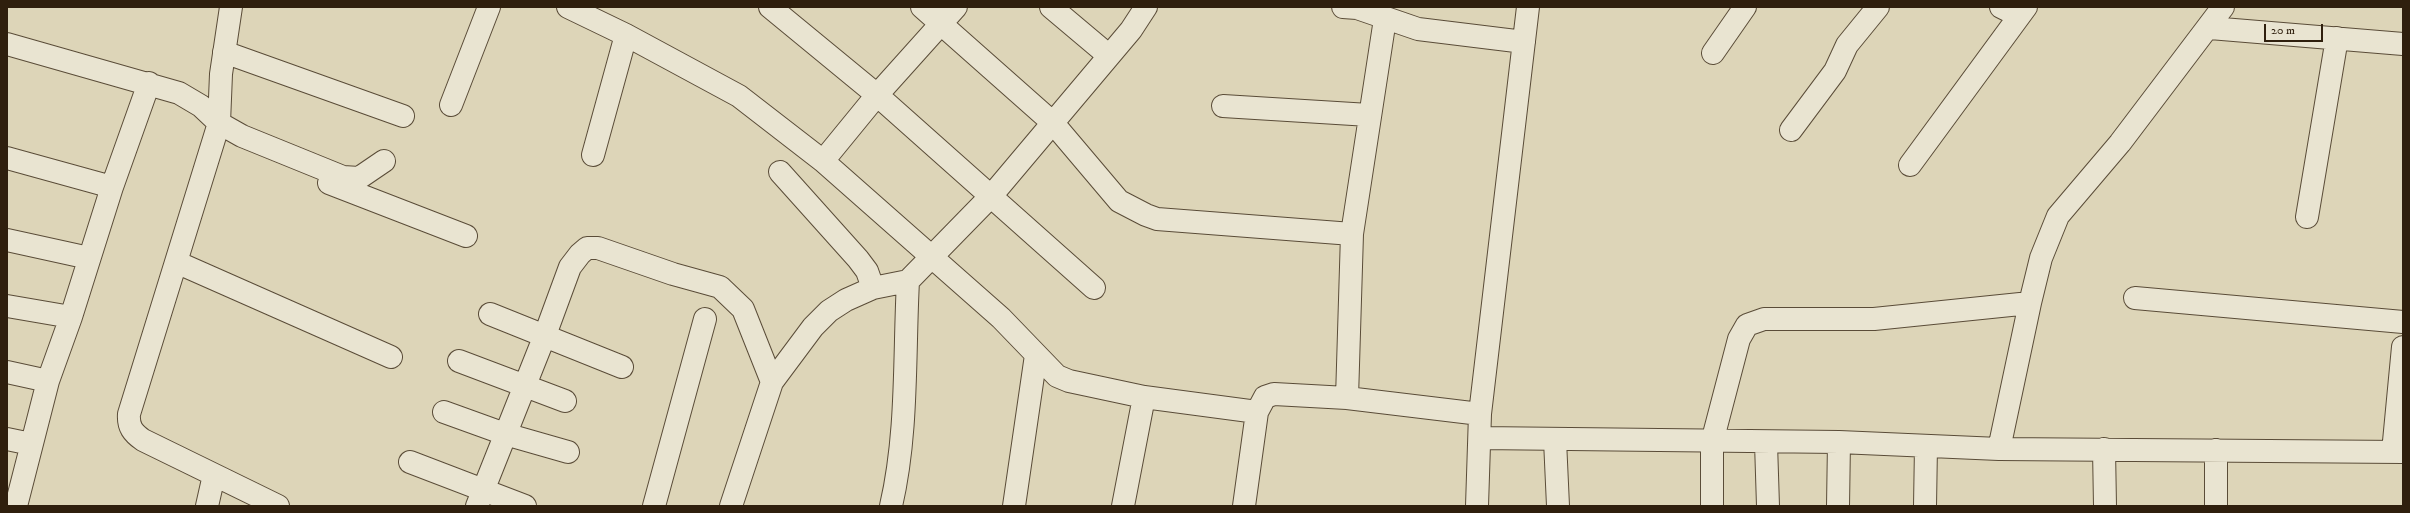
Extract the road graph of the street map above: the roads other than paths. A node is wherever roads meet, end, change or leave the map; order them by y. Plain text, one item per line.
1 (231, 7) edge
2 (489, 7) edge
3 (568, 7) edge
4 (770, 7) edge
5 (922, 7) edge
6 (956, 7) edge
7 (1051, 7) edge
8 (1146, 7) edge
9 (1343, 7) edge
10 (1528, 7) edge
11 (1745, 7) edge
12 (1878, 7) edge
13 (2223, 7) edge
14 (2015, 10) edge
15 (1385, 18) junction
16 (941, 23) junction
17 (2210, 28) junction
18 (626, 35) junction
19 (2337, 38) junction
20 (1524, 42) junction
21 (7, 44) edge
22 (2403, 44) edge
23 (224, 52) junction
24 (1713, 53) dead end
25 (1108, 55) junction
26 (149, 83) junction
27 (877, 95) junction
28 (451, 105) dead end
29 (1223, 106) dead end
30 (1369, 115) junction
31 (403, 116) dead end
32 (1053, 123) junction
33 (1791, 130) dead end
34 (216, 131) junction
35 (593, 155) dead end
36 (7, 158) edge
37 (384, 161) dead end
38 (823, 161) junction
39 (1910, 165) dead end
40 (780, 172) dead end
41 (112, 187) junction
42 (992, 195) junction
43 (2307, 217) dead end
44 (1352, 234) junction
45 (466, 236) dead end
46 (7, 240) edge
47 (89, 258) junction
48 (932, 258) junction
49 (176, 262) junction
50 (908, 280) junction
51 (873, 288) junction
52 (1094, 288) dead end
53 (2135, 298) dead end
54 (2030, 303) junction
55 (7, 306) edge
56 (490, 314) dead end
57 (71, 317) junction
58 (705, 319) dead end
59 (2403, 322) edge
60 (545, 335) junction
61 (2403, 348) edge
62 (1036, 355) junction
63 (391, 357) dead end
64 (459, 361) dead end
65 (622, 367) dead end
66 (7, 372) edge
67 (48, 381) junction
68 (772, 382) junction
69 (525, 386) junction
70 (1144, 397) junction
71 (1347, 398) junction
72 (565, 401) dead end
73 (444, 412) dead end
74 (1257, 412) junction
75 (1480, 414) junction
76 (506, 434) junction
77 (1480, 438) junction
78 (7, 439) edge
79 (1555, 440) junction
80 (1712, 442) junction
81 (1839, 442) junction
82 (1766, 443) junction
83 (31, 444) junction
84 (1926, 446) junction
85 (1999, 449) junction
86 (2104, 449) junction
87 (2216, 450) junction
88 (568, 452) dead end
89 (2398, 452) edge
90 (410, 462) dead end
91 (214, 475) junction
92 (480, 498) edge
93 (16, 506) edge
94 (207, 506) edge
95 (278, 506) edge
96 (524, 506) edge
97 (654, 506) edge
98 (731, 506) edge
99 (891, 506) edge
100 (1014, 506) edge
101 (1123, 506) edge
102 (1244, 506) edge
103 (1477, 506) edge
104 (1558, 506) edge
105 (1712, 506) edge
106 (1768, 506) edge
107 (1838, 506) edge
108 (1925, 506) edge
109 (2105, 506) edge
110 (2216, 506) edge

1 - 23 street
2 - 28 street
3 - 18 street
4 - 27 street
5 - 16 street
6 - 16 street
7 - 25 street
8 - 25 street
9 - 15 street
10 - 20 street
11 - 24 street
12 - 33 street
13 - 17 street
14 - 39 street
15 - 20 street
15 - 30 street
16 - 27 street
16 - 32 street
17 - 19 street
17 - 54 street
18 - 35 street
18 - 38 street
19 - 22 street
19 - 43 street
20 - 75 street
21 - 26 street
23 - 31 street
23 - 34 street
25 - 32 street
26 - 34 street
26 - 41 street
27 - 38 street
27 - 42 street
29 - 30 street
30 - 44 street
32 - 42 street
32 - 44 street
34 - 37 street
34 - 45 street
34 - 49 street
36 - 41 street
38 - 48 street
40 - 51 street
41 - 47 street
42 - 48 street
42 - 52 street
44 - 71 street
46 - 47 street
47 - 57 street
48 - 50 street
48 - 62 street
49 - 63 street
49 - 91 street
50 - 51 street
50 - 99 street
51 - 68 street
53 - 59 street
54 - 80 street
54 - 85 street
55 - 57 street
56 - 60 street
57 - 67 street
58 - 97 street
60 - 65 street
60 - 68 street
60 - 69 street
61 - 89 street
62 - 70 street
62 - 100 street
64 - 69 street
66 - 67 street
67 - 83 street
68 - 98 street
69 - 72 street
69 - 76 street
70 - 74 street
70 - 101 street
71 - 74 street
71 - 75 street
73 - 76 street
74 - 102 street
75 - 77 street
76 - 88 street
76 - 92 street
77 - 79 street
77 - 103 street
78 - 83 street
79 - 80 street
79 - 104 street
80 - 82 street
80 - 105 street
81 - 82 street
81 - 84 street
81 - 107 street
82 - 106 street
83 - 93 street
84 - 85 street
84 - 108 street
85 - 86 street
86 - 87 street
86 - 109 street
87 - 89 street
87 - 110 street
90 - 92 street
91 - 94 street
91 - 95 street
92 - 96 street

